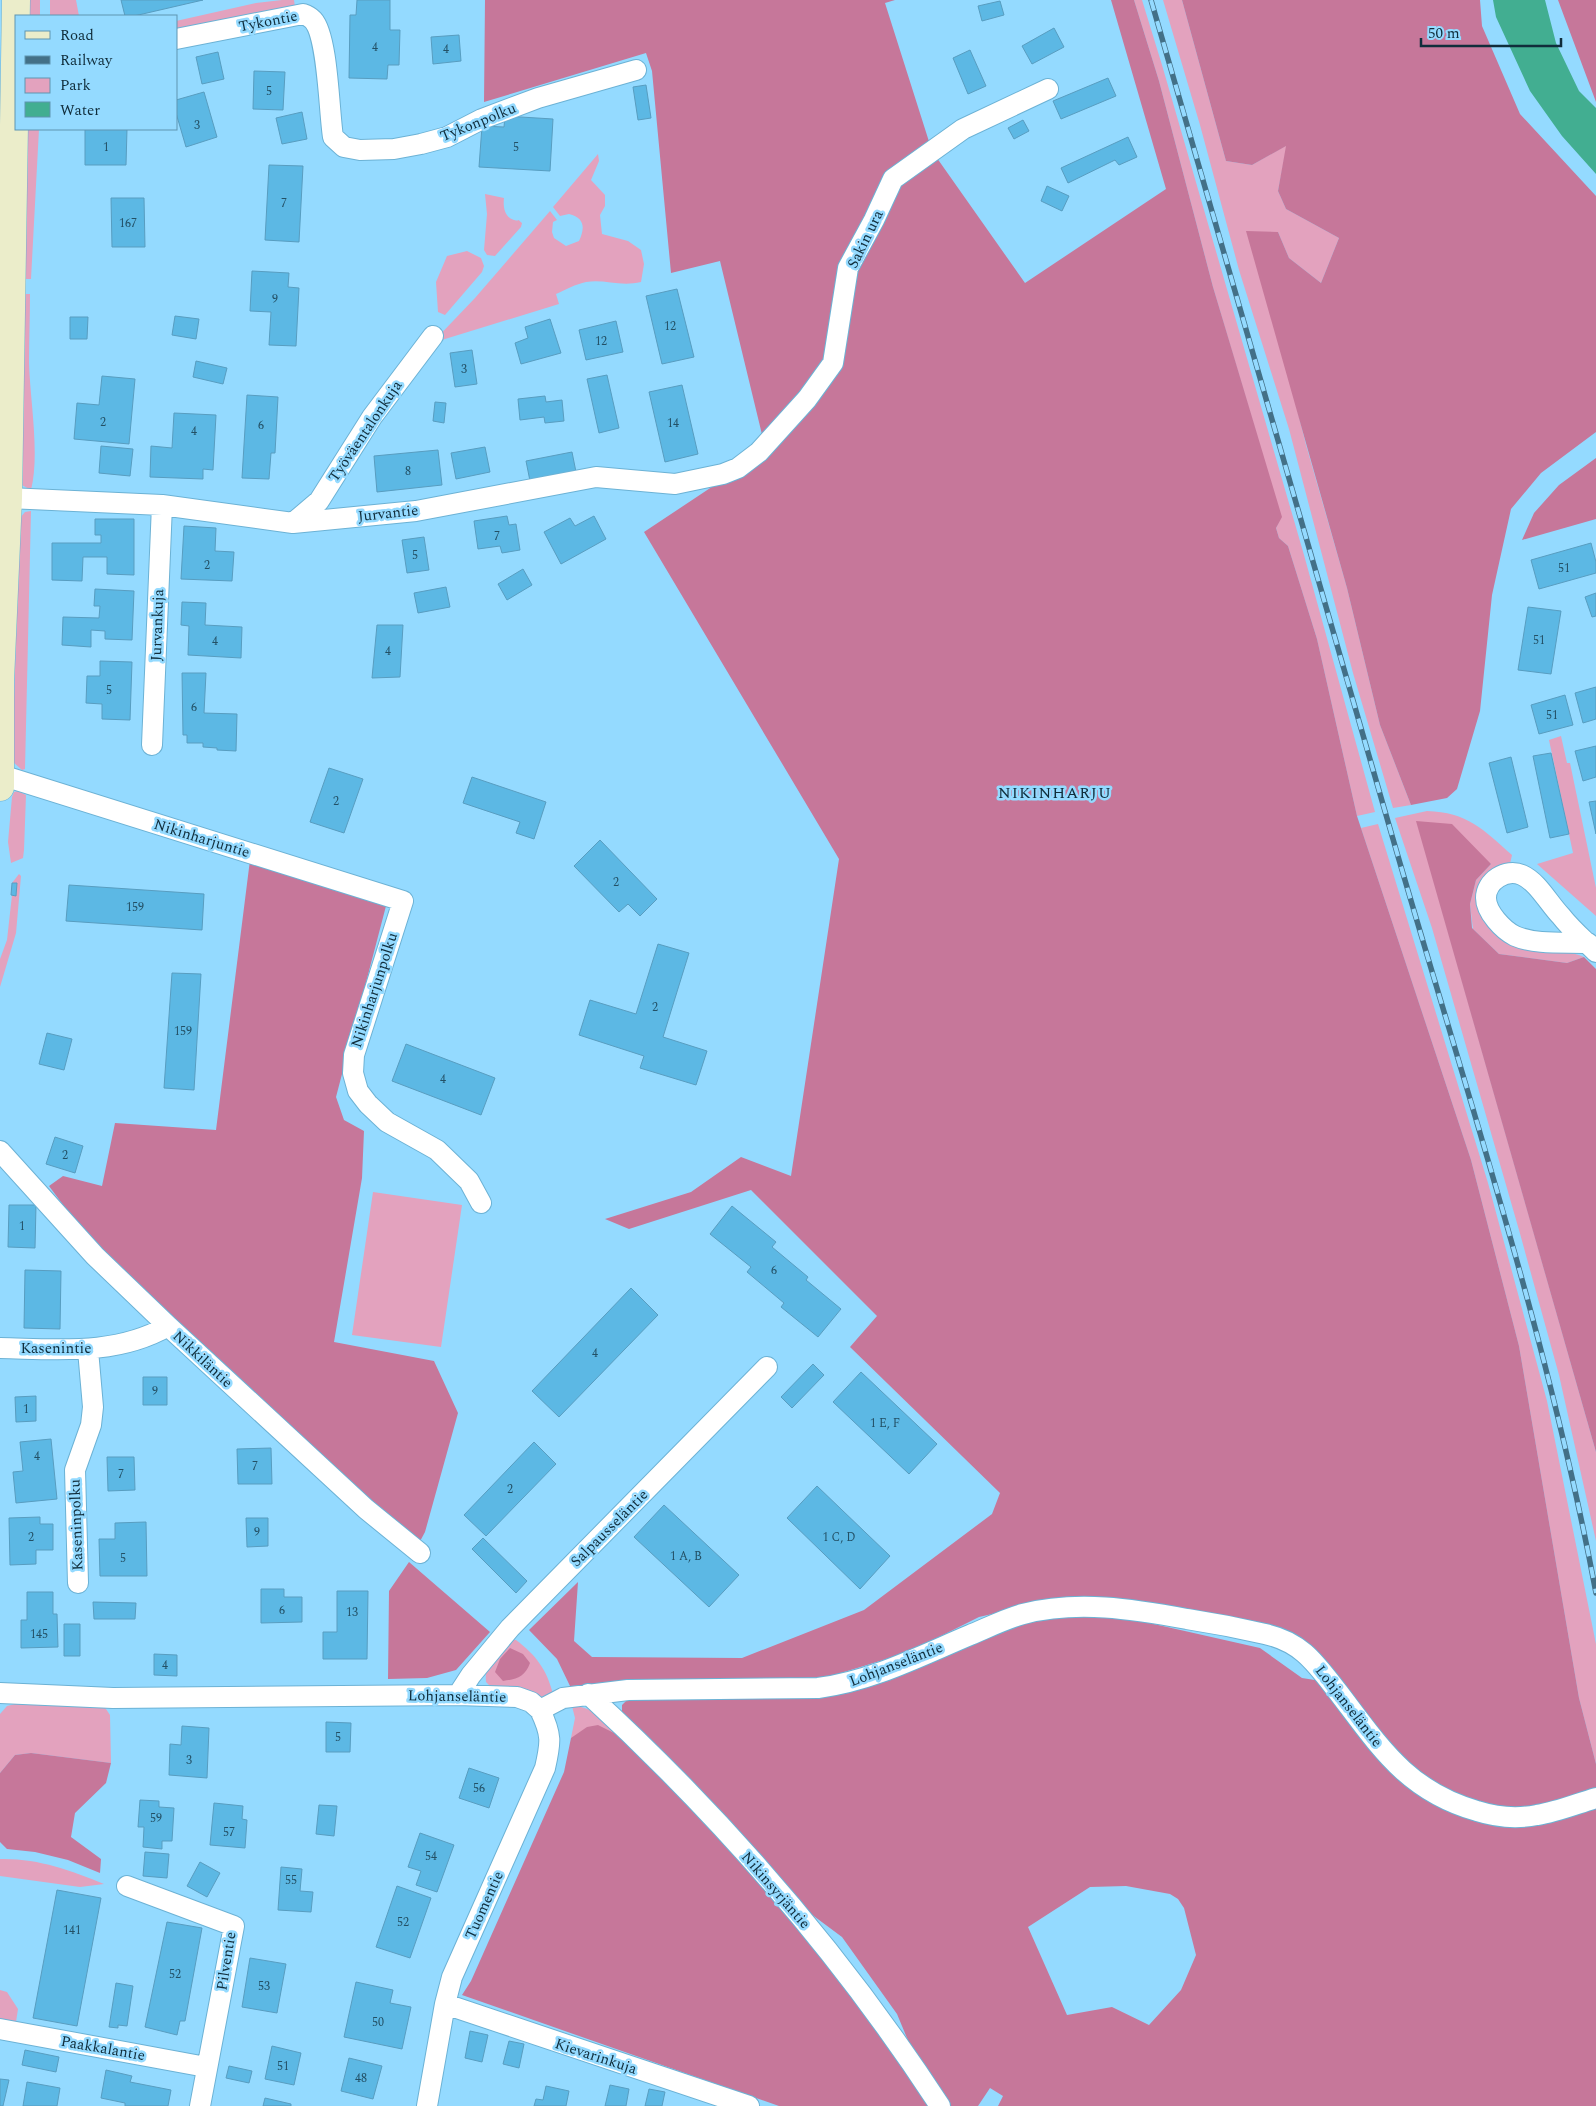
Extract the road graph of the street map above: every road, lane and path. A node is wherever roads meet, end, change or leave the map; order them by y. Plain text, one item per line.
1 (16, 0) edge
2 (16, 15) edge
3 (178, 40) edge
4 (636, 70) dead end
5 (15, 73) edge
6 (1048, 89) dead end
7 (331, 124) joint
8 (433, 336) dead end
9 (758, 452) joint
10 (8, 498) junction
11 (162, 505) junction
12 (293, 523) junction
13 (152, 745) dead end
14 (0, 781) edge
15 (402, 901) joint
16 (1592, 947) edge
17 (0, 1151) edge
18 (481, 1203) dead end
19 (168, 1326) junction
20 (0, 1348) edge
21 (88, 1350) junction
22 (767, 1367) dead end
23 (420, 1553) dead end
24 (78, 1583) dead end
25 (0, 1694) edge
26 (588, 1694) junction
27 (458, 1695) junction
28 (540, 1710) junction
29 (1596, 1798) edge
30 (127, 1886) dead end
31 (445, 2004) junction
32 (0, 2029) edge
33 (206, 2067) junction
34 (200, 2106) edge
35 (427, 2106) edge
36 (749, 2106) edge
37 (940, 2106) edge

1 - 2 main road
3 - 7 street, Tykontie
4 - 7 street, Tykonpolku
5 - 10 main road
6 - 9 street, Sakin ura
8 - 12 street, Työväentalonkuja
9 - 12 street, Jurvantie
10 - 11 street, Jurvantie
10 - 14 main road
11 - 12 street, Jurvantie
11 - 13 street, Jurvankuja
14 - 15 street, Nikinharjuntie
15 - 18 street, Nikinharjunpolku
16 - 16 street
17 - 19 street, Nikkiläntie
19 - 21 street, Kasenintie
19 - 23 street, Nikkiläntie
20 - 21 street, Kasenintie
21 - 24 street, Kaseninpolku
22 - 27 street, Salpausseläntie
25 - 27 street, Lohjanseläntie
26 - 28 street, Lohjanseläntie
26 - 29 street, Lohjanseläntie
26 - 37 street, Nikinsyrjäntie
27 - 28 street, Lohjanseläntie
28 - 31 street, Tuomentie
30 - 33 street, Pilventie
31 - 35 street, Tuomentie
31 - 36 street, Kievarinkuja
32 - 33 street, Paakkalantie
33 - 34 street, Pilventie

